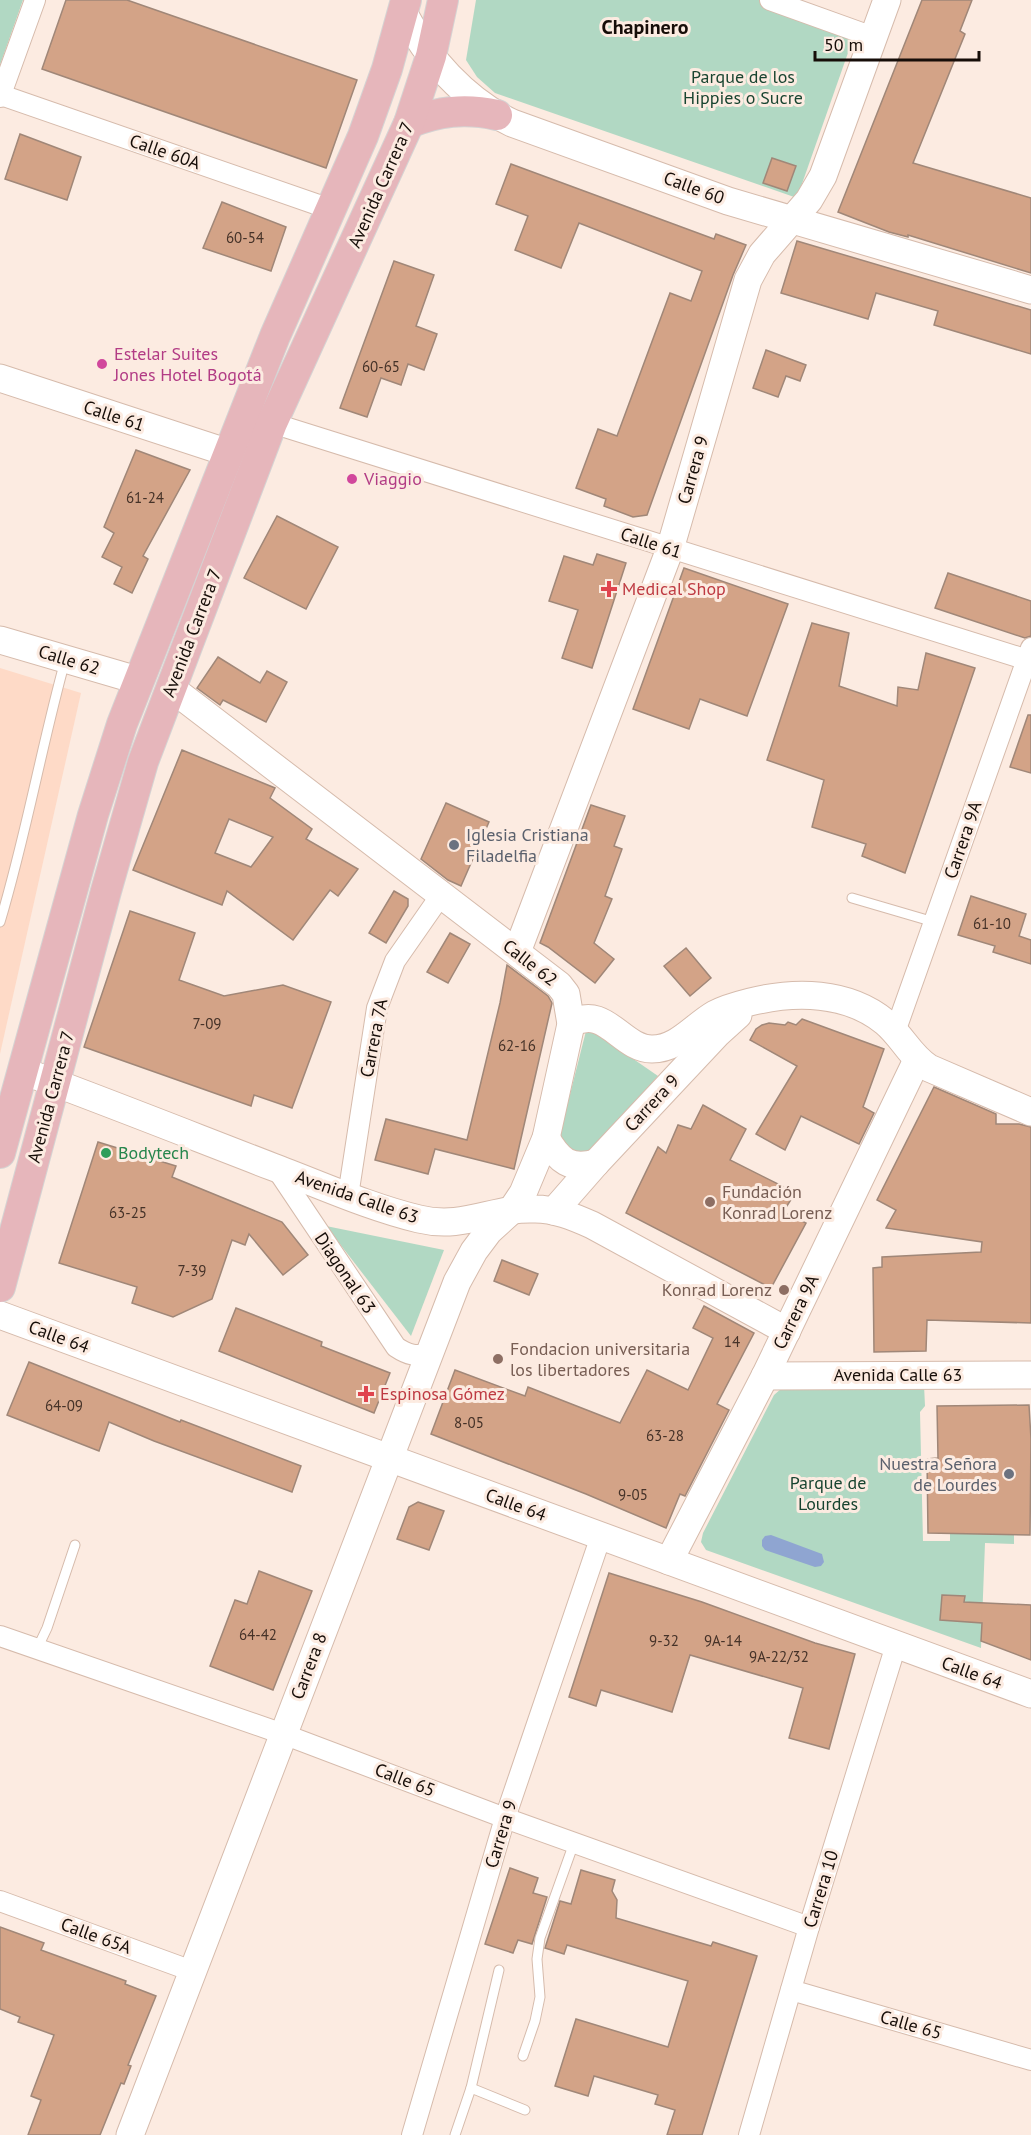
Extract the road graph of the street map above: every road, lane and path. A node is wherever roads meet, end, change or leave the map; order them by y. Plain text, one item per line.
1 (35, 0) edge
2 (443, 0) edge
3 (770, 0) edge
4 (887, 0) edge
5 (405, 6) edge
6 (873, 37) junction
7 (431, 56) junction
8 (0, 96) edge
9 (497, 115) junction
10 (410, 123) junction
11 (330, 209) junction
12 (793, 221) junction
13 (1031, 290) edge
14 (0, 378) edge
15 (272, 423) junction
16 (229, 453) junction
17 (670, 549) junction
18 (0, 640) edge
19 (1030, 656) edge
20 (66, 659) junction
21 (137, 680) junction
22 (171, 688) junction
23 (441, 895) junction
24 (852, 898) dead end
25 (0, 922) edge
26 (934, 922) junction
27 (517, 952) junction
28 (757, 1001) junction
29 (571, 1024) junction
30 (895, 1032) junction
31 (917, 1060) junction
32 (23, 1071) junction
33 (54, 1083) junction
34 (1031, 1112) edge
35 (546, 1138) junction
36 (0, 1153) edge
37 (596, 1163) junction
38 (276, 1168) junction
39 (348, 1196) junction
40 (511, 1211) junction
41 (554, 1211) junction
42 (0, 1287) edge
43 (0, 1315) edge
44 (787, 1330) junction
45 (430, 1353) junction
46 (1031, 1375) edge
47 (765, 1376) junction
48 (390, 1458) junction
49 (601, 1536) junction
50 (75, 1545) dead end
51 (669, 1561) junction
52 (0, 1636) edge
53 (896, 1645) junction
54 (37, 1649) junction
55 (1031, 1694) edge
56 (283, 1734) junction
57 (506, 1818) junction
58 (574, 1843) junction
59 (0, 1901) edge
60 (809, 1927) junction
61 (499, 1970) dead end
62 (192, 1971) junction
63 (790, 1990) junction
64 (523, 2056) dead end
65 (1031, 2060) edge
66 (471, 2088) junction
67 (525, 2110) dead end
68 (135, 2134) edge
69 (412, 2135) edge
70 (455, 2135) edge
71 (749, 2135) edge

1 - 8 street
2 - 7 main road, Avenida Carrera 7
3 - 6 street
4 - 6 street, Carrera 9
5 - 7 street, Calle 60
5 - 11 main road, Avenida Carrera 7
6 - 12 street, Carrera 9
7 - 9 street, Calle 60
7 - 10 main road, Avenida Carrera 7
8 - 11 street, Calle 60A
9 - 10 main road
9 - 12 street, Calle 60
10 - 15 main road, Avenida Carrera 7
11 - 16 main road, Avenida Carrera 7
12 - 13 street, Calle 60
12 - 17 street, Carrera 9
14 - 16 street, Calle 61
15 - 17 street, Calle 61
15 - 22 main road, Avenida Carrera 7
16 - 21 main road, Avenida Carrera 7
17 - 19 street, Calle 61
17 - 27 street, Carrera 9
18 - 20 street, Calle 62
19 - 26 street, Carrera 9A
20 - 21 street, Calle 62
20 - 25 lane
21 - 32 main road, Avenida Carrera 7
22 - 23 street, Calle 62
22 - 33 main road, Avenida Carrera 7
23 - 27 street, Calle 62
23 - 39 street, Carrera 7A
24 - 26 lane
26 - 30 street, Carrera 9A
27 - 29 street, Calle 62
28 - 29 street
28 - 30 street
28 - 37 street, Carrera 9
29 - 35 street
30 - 31 street
31 - 34 street
31 - 44 street, Carrera 9A
32 - 33 street, Avenida Calle 63
32 - 36 main road, Avenida Carrera 7
33 - 38 street, Avenida Calle 63
33 - 42 main road, Avenida Carrera 7
35 - 37 street
35 - 40 street
37 - 41 street, Carrera 9
38 - 39 street, Avenida Calle 63
38 - 45 street, Diagonal 63
39 - 40 street, Avenida Calle 63
40 - 41 street, Avenida Calle 63
40 - 45 street, Carrera 8
41 - 44 street, Avenida Calle 63
43 - 48 street, Calle 64
44 - 47 street, Carrera 9A
45 - 48 street, Carrera 8
46 - 47 street, Avenida Calle 63
47 - 51 street, Carrera 9A
48 - 49 street, Calle 64
48 - 56 street, Carrera 8
49 - 51 street, Calle 64
49 - 57 street, Carrera 9
50 - 54 lane
51 - 53 street, Calle 64
52 - 54 street, Calle 65
53 - 55 street, Calle 64
53 - 60 street, Carrera 10
54 - 56 street, Calle 65
56 - 57 street, Calle 65
56 - 62 street, Carrera 8
57 - 58 street, Calle 65
57 - 69 street, Carrera 9
58 - 60 street, Calle 65
58 - 64 lane
59 - 62 street, Calle 65A
60 - 63 street, Carrera 10
61 - 66 lane
62 - 68 street, Carrera 8
63 - 65 street, Calle 65
63 - 71 street, Carrera 10
66 - 67 lane
66 - 70 lane

